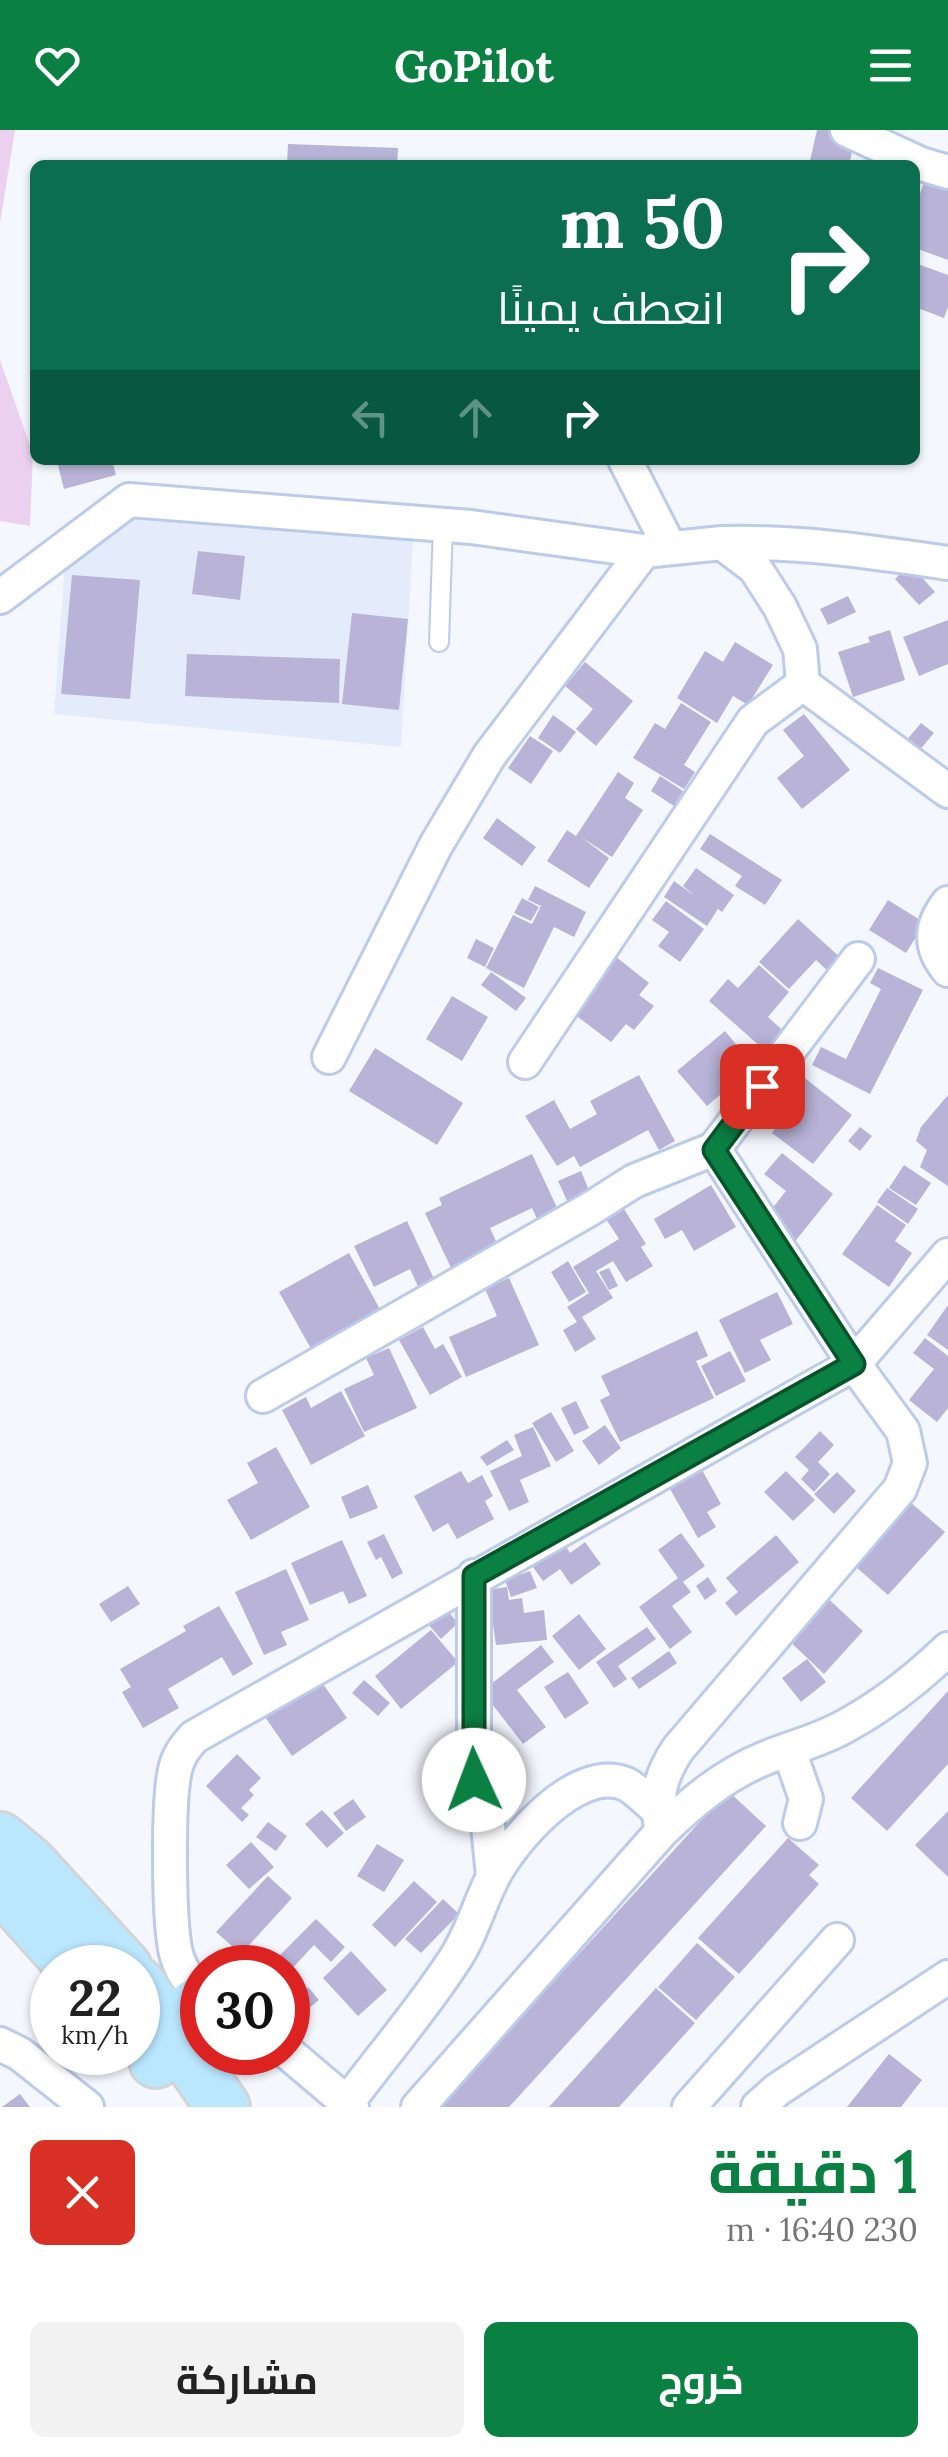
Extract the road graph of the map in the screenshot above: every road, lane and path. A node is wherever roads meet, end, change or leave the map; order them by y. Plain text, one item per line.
1 (846, 130) edge
2 (912, 160) edge
3 (920, 164) edge
4 (948, 172) edge
5 (627, 465) edge
6 (443, 525) junction
7 (722, 543) junction
8 (657, 550) junction
9 (948, 563) edge
10 (0, 597) edge
11 (439, 642) dead end
12 (802, 684) junction
13 (948, 792) edge
14 (948, 904) edge
15 (858, 959) dead end
16 (948, 970) edge
17 (329, 1057) dead end
18 (525, 1062) dead end
19 (714, 1150) junction
20 (948, 1256) edge
21 (854, 1364) junction
22 (263, 1396) dead end
23 (474, 1576) junction
24 (948, 1649) edge
25 (790, 1750) junction
26 (659, 1819) junction
27 (800, 1824) dead end
28 (0, 1839) edge
29 (493, 1876) junction
30 (0, 1884) edge
31 (837, 1940) dead end
32 (54, 1945) edge
33 (180, 1965) edge
34 (948, 1977) edge
35 (180, 2037) edge
36 (0, 2044) edge
37 (310, 2071) edge
38 (350, 2105) edge
39 (87, 2107) edge
40 (418, 2107) edge
41 (689, 2107) edge
42 (758, 2107) edge

1 - 2 street
3 - 4 street
5 - 8 street
6 - 8 street
6 - 10 street
6 - 11 lane
7 - 8 street
7 - 9 street
7 - 12 street
8 - 17 street
12 - 13 street
12 - 18 street
14 - 16 street
15 - 19 street
19 - 21 street
19 - 22 street
20 - 21 street
21 - 23 street
21 - 26 street
23 - 29 street
23 - 33 street
24 - 25 street
25 - 26 street
25 - 27 street
26 - 29 street
26 - 40 street
28 - 35 main road
29 - 38 street
30 - 32 main road
31 - 41 street
34 - 42 street
36 - 39 street
37 - 38 street

